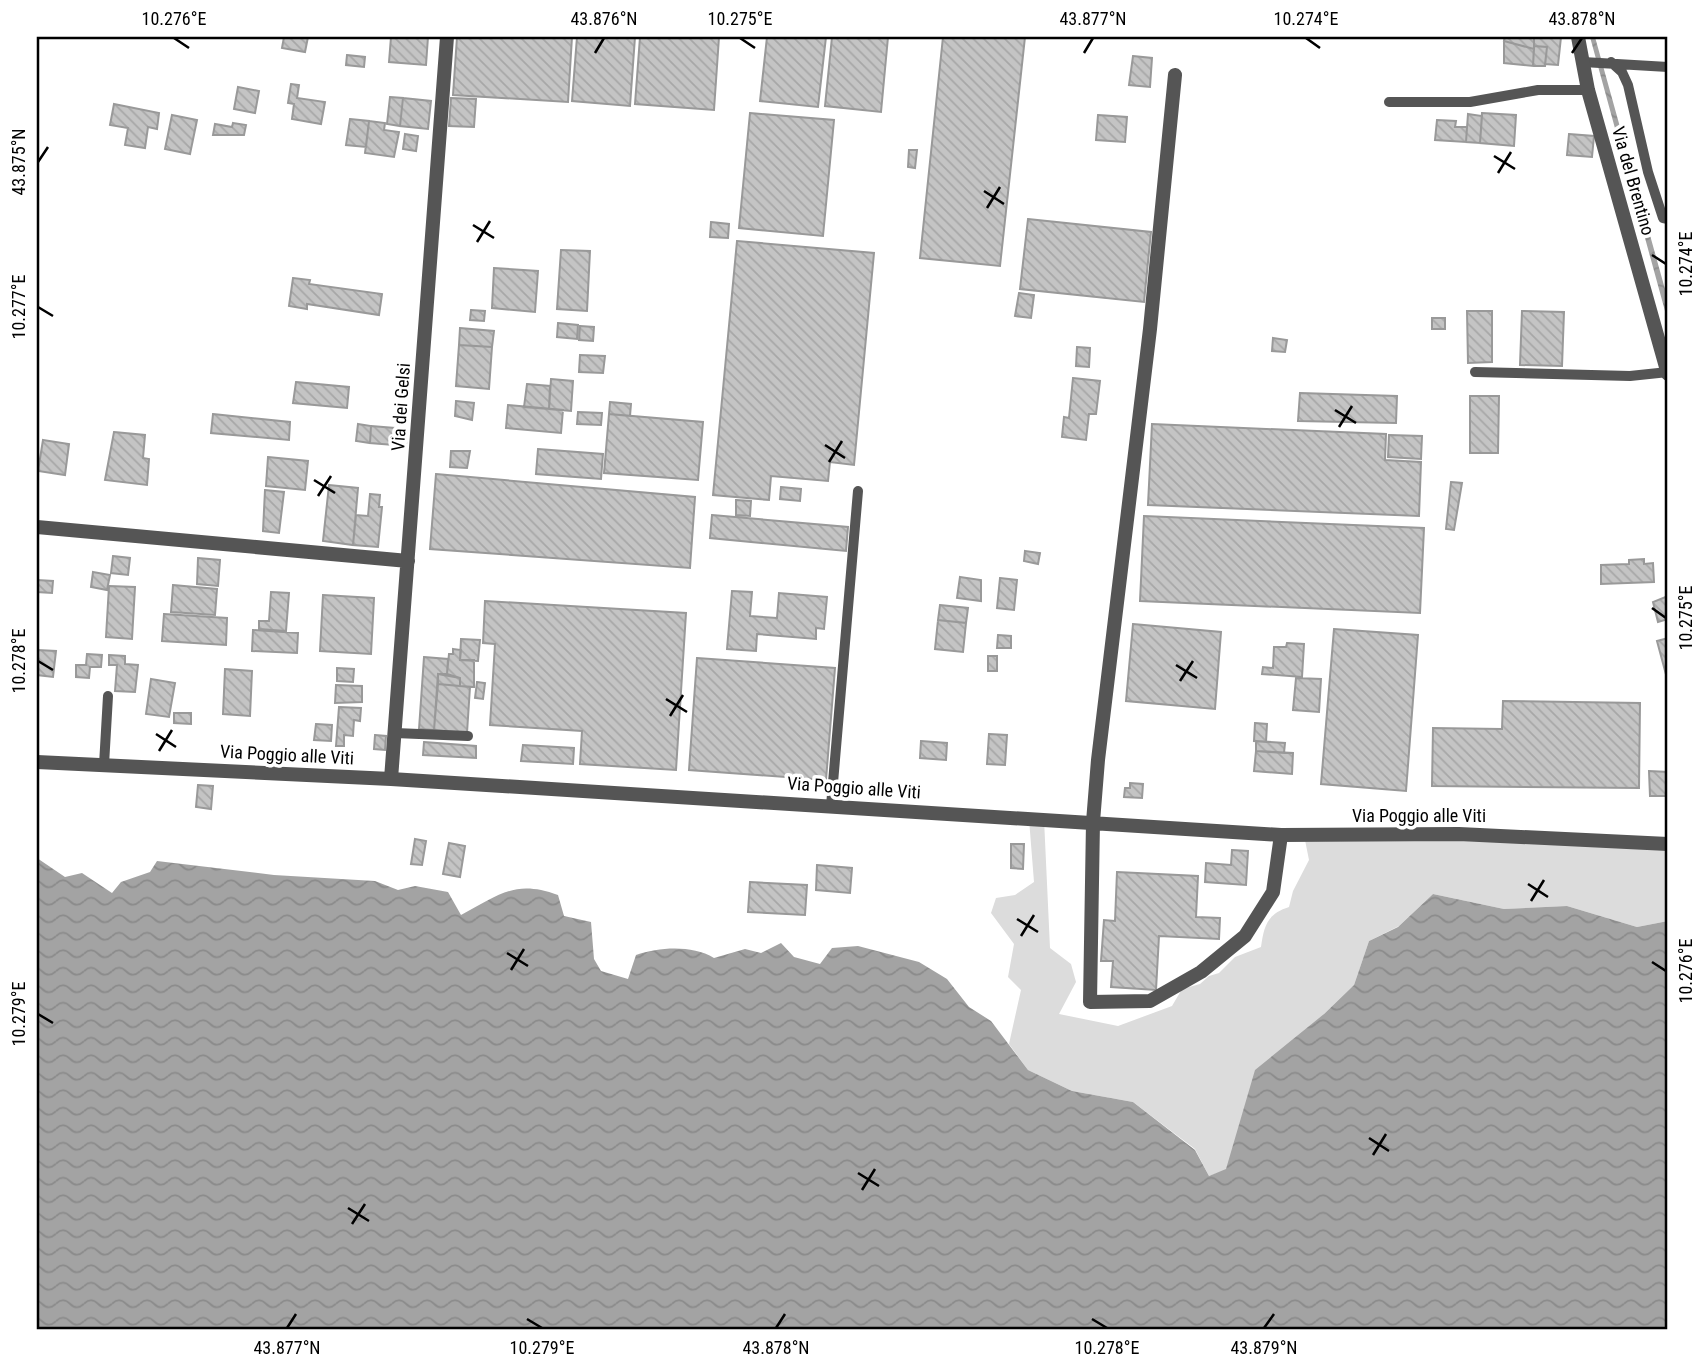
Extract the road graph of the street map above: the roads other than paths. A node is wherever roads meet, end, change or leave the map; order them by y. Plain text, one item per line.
1 (447, 37) edge
2 (1578, 37) edge
3 (1583, 62) junction
4 (1611, 62) junction
5 (1668, 67) edge
6 (1175, 75) dead end
7 (1588, 90) junction
8 (1389, 102) dead end
9 (1668, 219) edge
10 (1475, 373) dead end
11 (1668, 373) edge
12 (858, 492) dead end
13 (37, 527) edge
14 (408, 561) junction
15 (108, 695) dead end
16 (395, 733) junction
17 (468, 736) dead end
18 (37, 762) edge
19 (104, 765) junction
20 (391, 779) junction
21 (831, 806) junction
22 (1093, 822) junction
23 (1281, 835) junction
24 (1668, 844) edge

1 - 14 street, Via dei Gelsi
2 - 3 street, Via del Brentino
3 - 4 lane
3 - 7 street, Via del Brentino
4 - 5 lane
4 - 9 lane
6 - 22 street
7 - 8 lane
7 - 11 street, Via del Brentino
10 - 11 lane
12 - 21 lane
13 - 14 street
14 - 16 street, Via dei Gelsi
15 - 19 lane
16 - 17 lane
16 - 20 street, Via dei Gelsi
18 - 19 street, Via Poggio alle Viti
19 - 20 street, Via Poggio alle Viti
20 - 21 street, Via Poggio alle Viti
21 - 22 street, Via Poggio alle Viti
22 - 23 street, Via Poggio alle Viti
22 - 23 street
23 - 24 street, Via Poggio alle Viti

